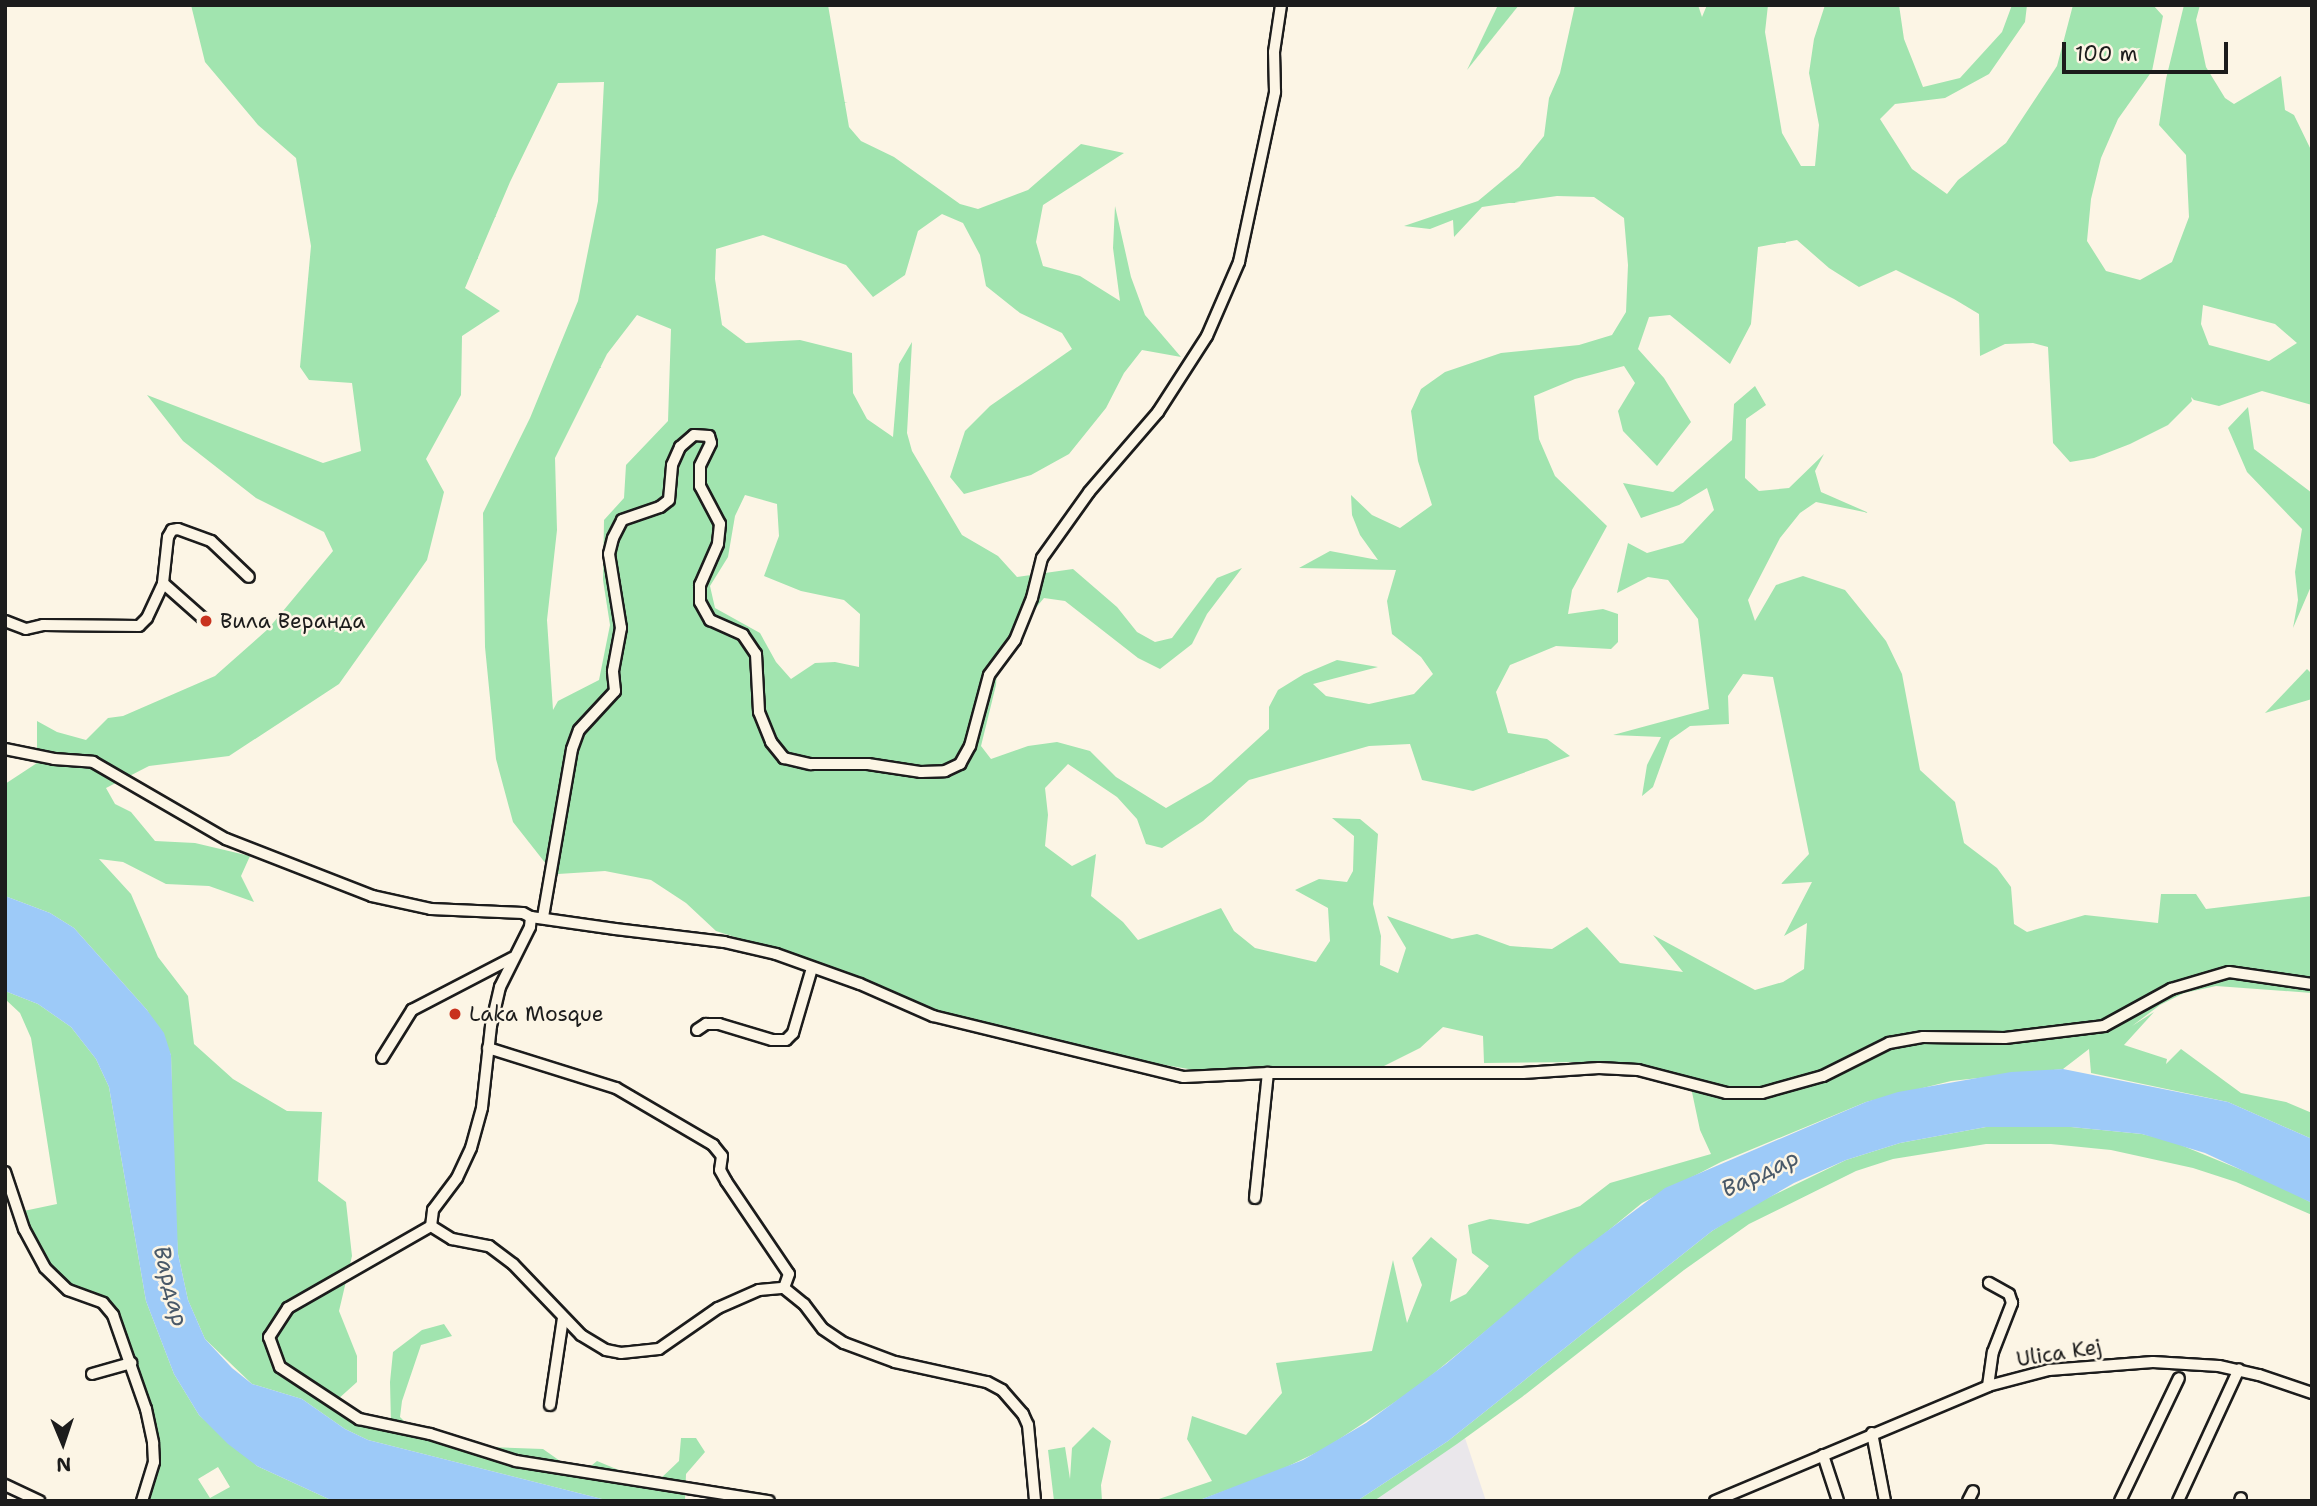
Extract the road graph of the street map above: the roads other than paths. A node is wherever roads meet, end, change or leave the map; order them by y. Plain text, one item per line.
1 (1281, 5) edge
2 (249, 578) dead end
3 (163, 583) junction
4 (5, 621) edge
5 (206, 621) dead end
6 (5, 749) edge
7 (537, 917) junction
8 (512, 958) junction
9 (812, 968) junction
10 (2312, 984) edge
11 (697, 1030) dead end
12 (488, 1048) junction
13 (382, 1058) dead end
14 (1268, 1073) junction
15 (5, 1172) edge
16 (1255, 1198) dead end
17 (431, 1226) junction
18 (1989, 1283) dead end
19 (784, 1288) junction
20 (564, 1318) junction
21 (131, 1363) junction
22 (2239, 1369) junction
23 (92, 1374) dead end
24 (2179, 1378) dead end
25 (1988, 1387) junction
26 (2312, 1393) edge
27 (550, 1405) dead end
28 (1872, 1433) junction
29 (1823, 1455) junction
30 (5, 1485) edge
31 (40, 1501) edge
32 (142, 1501) edge
33 (769, 1501) edge
34 (1035, 1501) edge
35 (1715, 1501) edge
36 (1838, 1501) edge
37 (1885, 1501) edge
38 (2120, 1501) edge
39 (2178, 1501) edge

1 - 7 street
2 - 3 street
3 - 4 street
3 - 5 street
6 - 7 street
7 - 8 street
7 - 9 street
8 - 12 street
8 - 13 street
9 - 11 street
9 - 14 street
10 - 14 street
12 - 17 street
12 - 19 street
14 - 16 street
15 - 21 street
17 - 20 street
17 - 33 street
18 - 25 street
19 - 20 street
19 - 34 street
20 - 27 street
21 - 23 street
21 - 32 street
22 - 25 street, Ulica Kej
22 - 26 street, Ulica Kej
22 - 39 street
24 - 38 street
25 - 28 street, Ulica Kej
28 - 29 street, Ulica Kej
28 - 37 street
29 - 35 street, Ulica Kej
29 - 36 street
30 - 31 street

